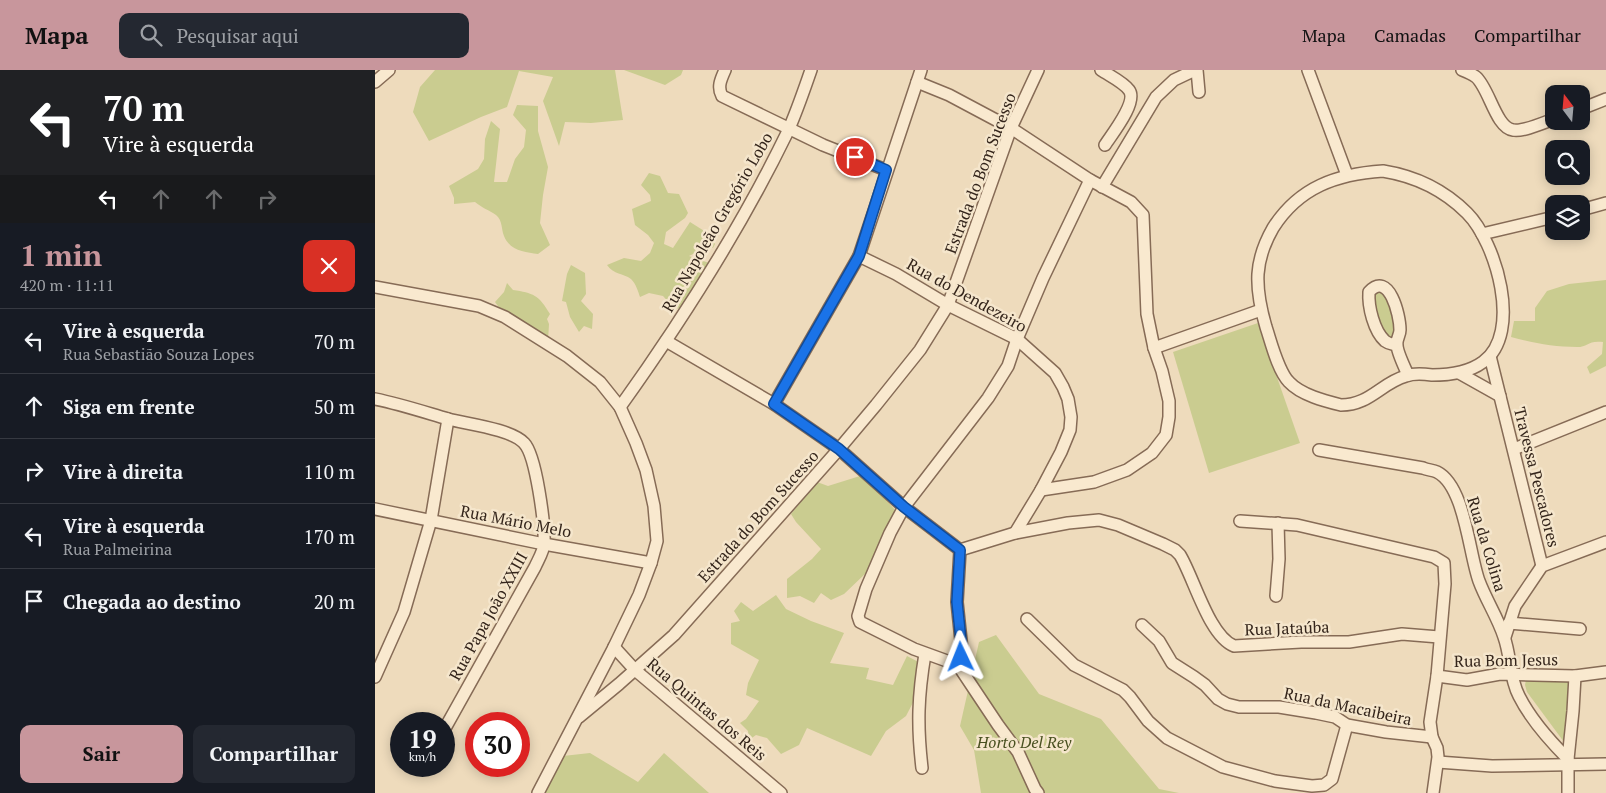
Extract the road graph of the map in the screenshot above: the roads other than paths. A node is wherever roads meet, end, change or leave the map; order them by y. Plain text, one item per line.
1 (389, 70) edge
2 (811, 70) edge
3 (921, 70) edge
4 (1038, 70) edge
5 (1101, 70) edge
6 (1196, 70) edge
7 (1308, 70) edge
8 (1462, 70) edge
9 (723, 73) edge
10 (375, 82) edge
11 (917, 82) junction
12 (1199, 92) dead end
13 (1606, 99) edge
14 (1590, 105) edge
15 (1545, 122) edge
16 (1011, 128) junction
17 (789, 129) junction
18 (1105, 145) dead end
19 (886, 170) junction
20 (1347, 176) junction
21 (1090, 180) junction
22 (1102, 187) junction
23 (1606, 203) edge
24 (1590, 207) edge
25 (1545, 219) edge
26 (1482, 234) junction
27 (859, 256) junction
28 (375, 287) edge
29 (949, 305) junction
30 (1261, 310) junction
31 (1017, 339) junction
32 (665, 341) junction
33 (1396, 345) junction
34 (1154, 348) junction
35 (1490, 356) junction
36 (1459, 373) junction
37 (1408, 375) junction
38 (1500, 396) junction
39 (375, 399) edge
40 (774, 404) junction
41 (620, 407) junction
42 (1606, 412) edge
43 (449, 419) junction
44 (839, 449) junction
45 (1514, 449) junction
46 (1319, 450) dead end
47 (1041, 490) junction
48 (904, 507) junction
49 (375, 509) edge
50 (431, 520) junction
51 (1240, 521) dead end
52 (1278, 523) junction
53 (1015, 533) junction
54 (1606, 542) edge
55 (544, 544) junction
56 (960, 550) junction
57 (651, 563) junction
58 (1542, 566) junction
59 (1276, 596) dead end
60 (1027, 619) dead end
61 (1509, 622) junction
62 (1142, 625) dead end
63 (1580, 629) dead end
64 (1439, 637) junction
65 (1505, 637) junction
66 (614, 647) junction
67 (925, 654) junction
68 (958, 665) junction
69 (635, 670) junction
70 (1606, 672) edge
71 (1511, 674) junction
72 (1437, 676) junction
73 (1575, 676) junction
74 (375, 677) edge
75 (454, 712) edge
76 (579, 718) junction
77 (1347, 725) junction
78 (1432, 737) junction
79 (1438, 762) junction
80 (1568, 762) junction
81 (1606, 764) edge
82 (922, 768) dead end
83 (538, 793) edge
84 (781, 793) edge
85 (1038, 793) edge
86 (1433, 793) edge
87 (1568, 793) edge

1 - 10 street
2 - 17 street, Rua Napoleão Gregório Lobo
3 - 11 street
4 - 16 street, Estrada do Bom Sucesso
5 - 18 street
6 - 12 street
6 - 22 street
7 - 20 street
8 - 15 street
9 - 17 street
11 - 16 street
11 - 19 street
13 - 14 street
16 - 21 street
16 - 29 street, Estrada do Bom Sucesso
17 - 19 street
17 - 32 street, Rua Napoleão Gregório Lobo
19 - 27 street
20 - 26 street
20 - 30 street
21 - 22 street
21 - 31 street
22 - 34 street
23 - 24 street
25 - 26 street
26 - 35 street
27 - 29 street, Rua do Dendezeiro
27 - 40 street
28 - 41 street
29 - 31 street, Rua do Dendezeiro
29 - 44 street, Estrada do Bom Sucesso
30 - 34 street
30 - 37 street
31 - 47 street, Rua do Dendezeiro
31 - 48 street
32 - 40 street
32 - 41 street, Rua Napoleão Gregório Lobo
33 - 33 street
33 - 37 street
34 - 47 street
35 - 36 street
35 - 38 street, Travessa Pescadores
36 - 37 street
36 - 38 street, Travessa Pescadores
38 - 45 street, Travessa Pescadores
39 - 43 street
40 - 44 street
41 - 57 street
42 - 45 street
43 - 50 street
43 - 55 street, Rua Papa João XXIII
44 - 48 street
44 - 69 street, Estrada do Bom Sucesso
45 - 58 street, Travessa Pescadores
46 - 65 street, Rua da Colina
47 - 53 street, Rua do Dendezeiro
48 - 56 street
48 - 67 street
49 - 50 street, Rua Mário Melo
50 - 55 street, Rua Mário Melo
50 - 74 street
51 - 52 street
52 - 59 street
52 - 64 street
53 - 56 street, Rua Jataúba
53 - 64 street, Rua Jataúba
54 - 58 street
55 - 57 street, Rua Mário Melo
55 - 75 street, Rua Papa João XXIII
56 - 68 street
57 - 66 street
58 - 61 street
60 - 77 street
61 - 63 street
61 - 65 street
62 - 77 street, Rua da Macaibeira
64 - 72 street
65 - 71 street, Rua da Colina
66 - 69 street, Rua Quintas dos Reis
66 - 76 street
67 - 68 street
67 - 82 street
68 - 85 street
69 - 76 street, Estrada do Bom Sucesso
69 - 84 street, Rua Quintas dos Reis
70 - 73 street, Rua Bom Jesus
71 - 72 street, Rua Bom Jesus
71 - 73 street, Rua Bom Jesus
71 - 80 street, Rua da Colina
72 - 78 street
73 - 80 street
76 - 83 street, Estrada do Bom Sucesso
77 - 78 street, Rua da Macaibeira
78 - 79 street
79 - 80 street
79 - 86 street
80 - 81 street
80 - 87 street

